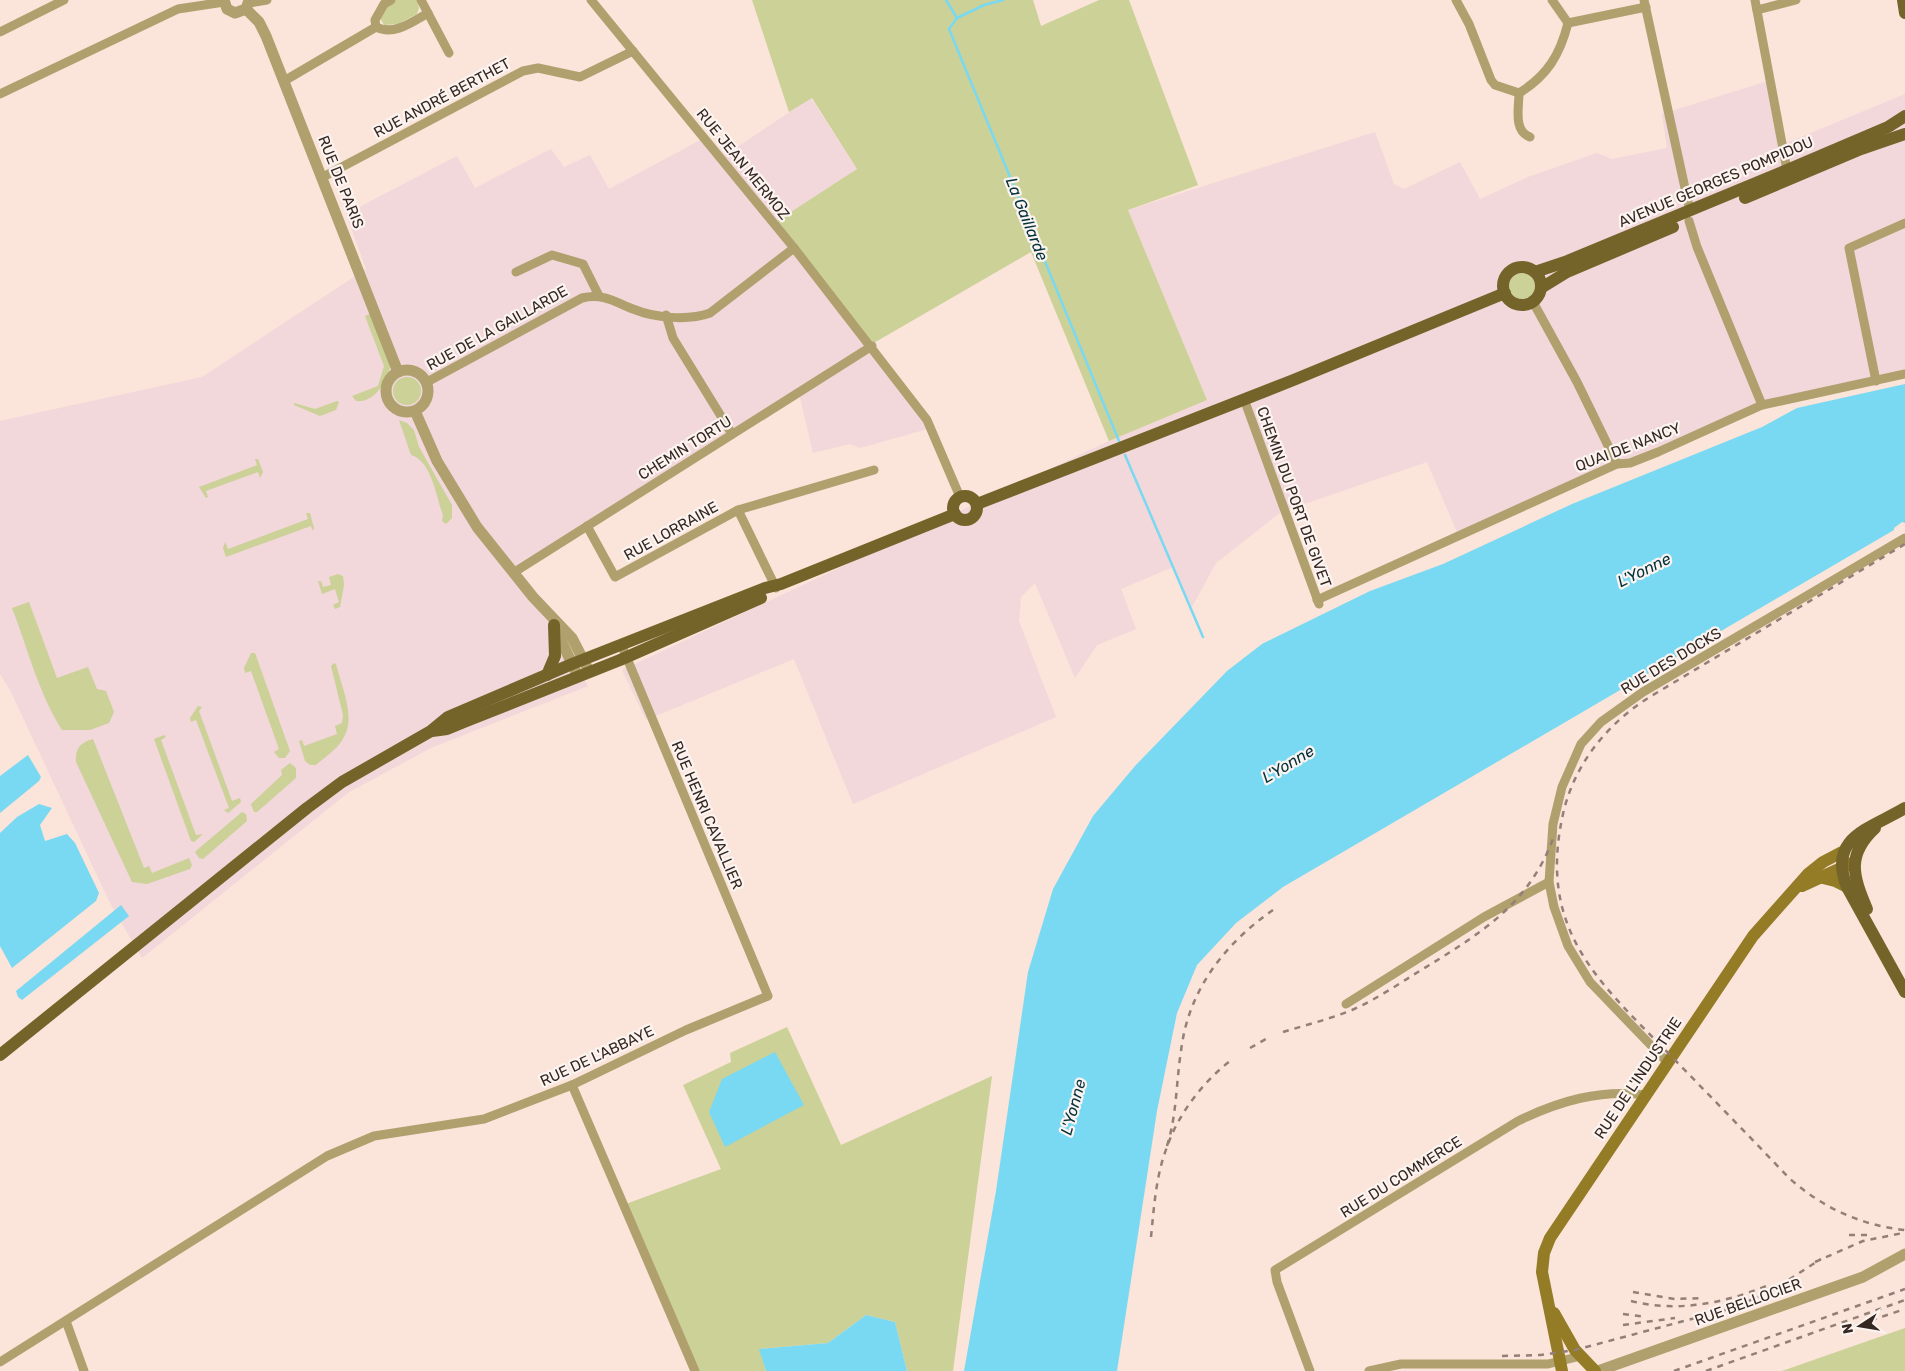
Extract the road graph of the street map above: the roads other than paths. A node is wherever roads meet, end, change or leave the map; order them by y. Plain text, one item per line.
1 (64, 0) edge
2 (267, 0) edge
3 (390, 0) edge
4 (421, 0) edge
5 (592, 0) edge
6 (1456, 0) edge
7 (1552, 0) edge
8 (1755, 0) edge
9 (1796, 0) edge
10 (1903, 0) edge
11 (224, 1) edge
12 (248, 4) edge
13 (1645, 4) edge
14 (1757, 10) junction
15 (428, 13) junction
16 (1905, 13) edge
17 (1568, 23) junction
18 (376, 27) junction
19 (0, 32) edge
20 (633, 51) junction
21 (449, 53) dead end
22 (284, 81) junction
23 (0, 82) edge
24 (2, 93) edge
25 (1519, 93) junction
26 (1905, 116) edge
27 (1905, 134) edge
28 (1530, 137) dead end
29 (1787, 170) junction
30 (323, 177) junction
31 (1689, 216) junction
32 (1905, 222) edge
33 (794, 248) junction
34 (516, 272) dead end
35 (1535, 272) junction
36 (1541, 288) junction
37 (1505, 293) junction
38 (599, 296) junction
39 (1532, 302) junction
40 (666, 315) junction
41 (872, 346) junction
42 (398, 372) junction
43 (1905, 374) edge
44 (1876, 381) junction
45 (427, 382) junction
46 (1244, 399) junction
47 (1762, 405) junction
48 (415, 410) junction
49 (732, 434) junction
50 (1617, 464) junction
51 (874, 470) dead end
52 (960, 497) junction
53 (977, 504) junction
54 (738, 510) junction
55 (955, 514) junction
56 (587, 526) junction
57 (1905, 538) edge
58 (513, 573) junction
59 (777, 586) junction
60 (1318, 602) joint
61 (548, 610) junction
62 (554, 625) junction
63 (621, 644) junction
64 (626, 657) junction
65 (580, 668) junction
66 (547, 675) junction
67 (430, 731) junction
68 (1905, 808) edge
69 (1882, 821) junction
70 (1839, 859) junction
71 (1854, 862) junction
72 (1819, 877) junction
73 (1550, 882) junction
74 (1847, 887) junction
75 (1797, 888) junction
76 (1898, 979) junction
77 (1905, 992) edge
78 (768, 996) joint
79 (1346, 1004) dead end
80 (0, 1055) edge
81 (1668, 1063) junction
82 (572, 1085) junction
83 (1646, 1095) junction
84 (1905, 1254) edge
85 (1548, 1302) junction
86 (66, 1321) junction
87 (1581, 1356) junction
88 (0, 1362) edge
89 (1561, 1366) edge
90 (84, 1371) edge
91 (695, 1371) edge
92 (1310, 1371) edge
93 (1369, 1371) edge
94 (1596, 1371) edge

1 - 19 street
2 - 12 street
3 - 18 street
4 - 15 street
5 - 20 street, RUE JEAN MERMOZ
6 - 25 street
7 - 17 street
8 - 14 street
9 - 14 street
10 - 16 main road
11 - 12 street
11 - 24 street
12 - 22 street, RUE DE PARIS
13 - 17 street
13 - 31 street
14 - 29 street
15 - 18 street
15 - 21 street
17 - 25 street
18 - 22 street
20 - 30 street, RUE ANDRÉ BERTHET
20 - 33 street, RUE JEAN MERMOZ
22 - 30 street, RUE DE PARIS
23 - 24 street
25 - 28 street
26 - 29 main road, AVENUE GEORGES POMPIDOU
27 - 31 main road, AVENUE GEORGES POMPIDOU
29 - 31 main road, AVENUE GEORGES POMPIDOU
30 - 42 street, RUE DE PARIS
31 - 35 main road, AVENUE GEORGES POMPIDOU
31 - 36 main road, AVENUE GEORGES POMPIDOU
31 - 47 street
32 - 44 street
33 - 40 street
33 - 41 street, RUE JEAN MERMOZ
34 - 38 street
35 - 36 main road
35 - 37 main road
36 - 39 main road
37 - 39 main road
37 - 46 main road
38 - 40 street
38 - 45 street, RUE DE LA GAILLARDE
39 - 50 street
40 - 49 street
41 - 49 street, CHEMIN TORTU
41 - 52 street, RUE JEAN MERMOZ
42 - 45 street
42 - 48 street
43 - 44 street, QUAI DE NANCY
44 - 47 street, QUAI DE NANCY
45 - 48 street
46 - 53 main road
46 - 60 street, CHEMIN DU PORT DE GIVET
47 - 50 street, QUAI DE NANCY
48 - 58 street
49 - 56 street, CHEMIN TORTU
50 - 60 street, QUAI DE NANCY
51 - 54 street, RUE LORRAINE
52 - 53 main road
52 - 55 main road
53 - 55 main road
54 - 56 street, RUE LORRAINE
54 - 59 street, RUE LORRAINE
55 - 59 main road
56 - 58 street, CHEMIN TORTU
57 - 73 street, RUE DES DOCKS
58 - 61 street
59 - 63 main road
59 - 64 main road
61 - 62 street
61 - 65 street
62 - 65 street
62 - 66 main road
63 - 64 street, RUE HENRI CAVALLIER
63 - 65 main road
64 - 65 main road
64 - 78 street, RUE HENRI CAVALLIER
65 - 66 main road
65 - 67 main road
66 - 67 main road
67 - 80 main road
68 - 69 main road
69 - 70 main road
69 - 71 main road
70 - 71 main road
70 - 72 main road
70 - 74 main road
70 - 75 main road, RUE DE L'INDUSTRIE
71 - 76 main road
72 - 74 main road
72 - 75 main road
73 - 79 street
73 - 81 street, RUE DES DOCKS
74 - 76 main road
75 - 81 main road, RUE DE L'INDUSTRIE
76 - 77 main road
78 - 82 street, RUE DE L'ABBAYE
81 - 83 main road, RUE DE L'INDUSTRIE
82 - 86 street, RUE DE L'ABBAYE
82 - 91 street
83 - 85 main road, RUE DE L'INDUSTRIE
83 - 92 street, RUE DU COMMERCE
84 - 94 street, RUE BELLOCIER
85 - 87 main road
85 - 89 main road, RUE DE L'INDUSTRIE
86 - 88 street, RUE DE L'ABBAYE
86 - 90 street
87 - 89 street
87 - 94 main road
89 - 93 street

